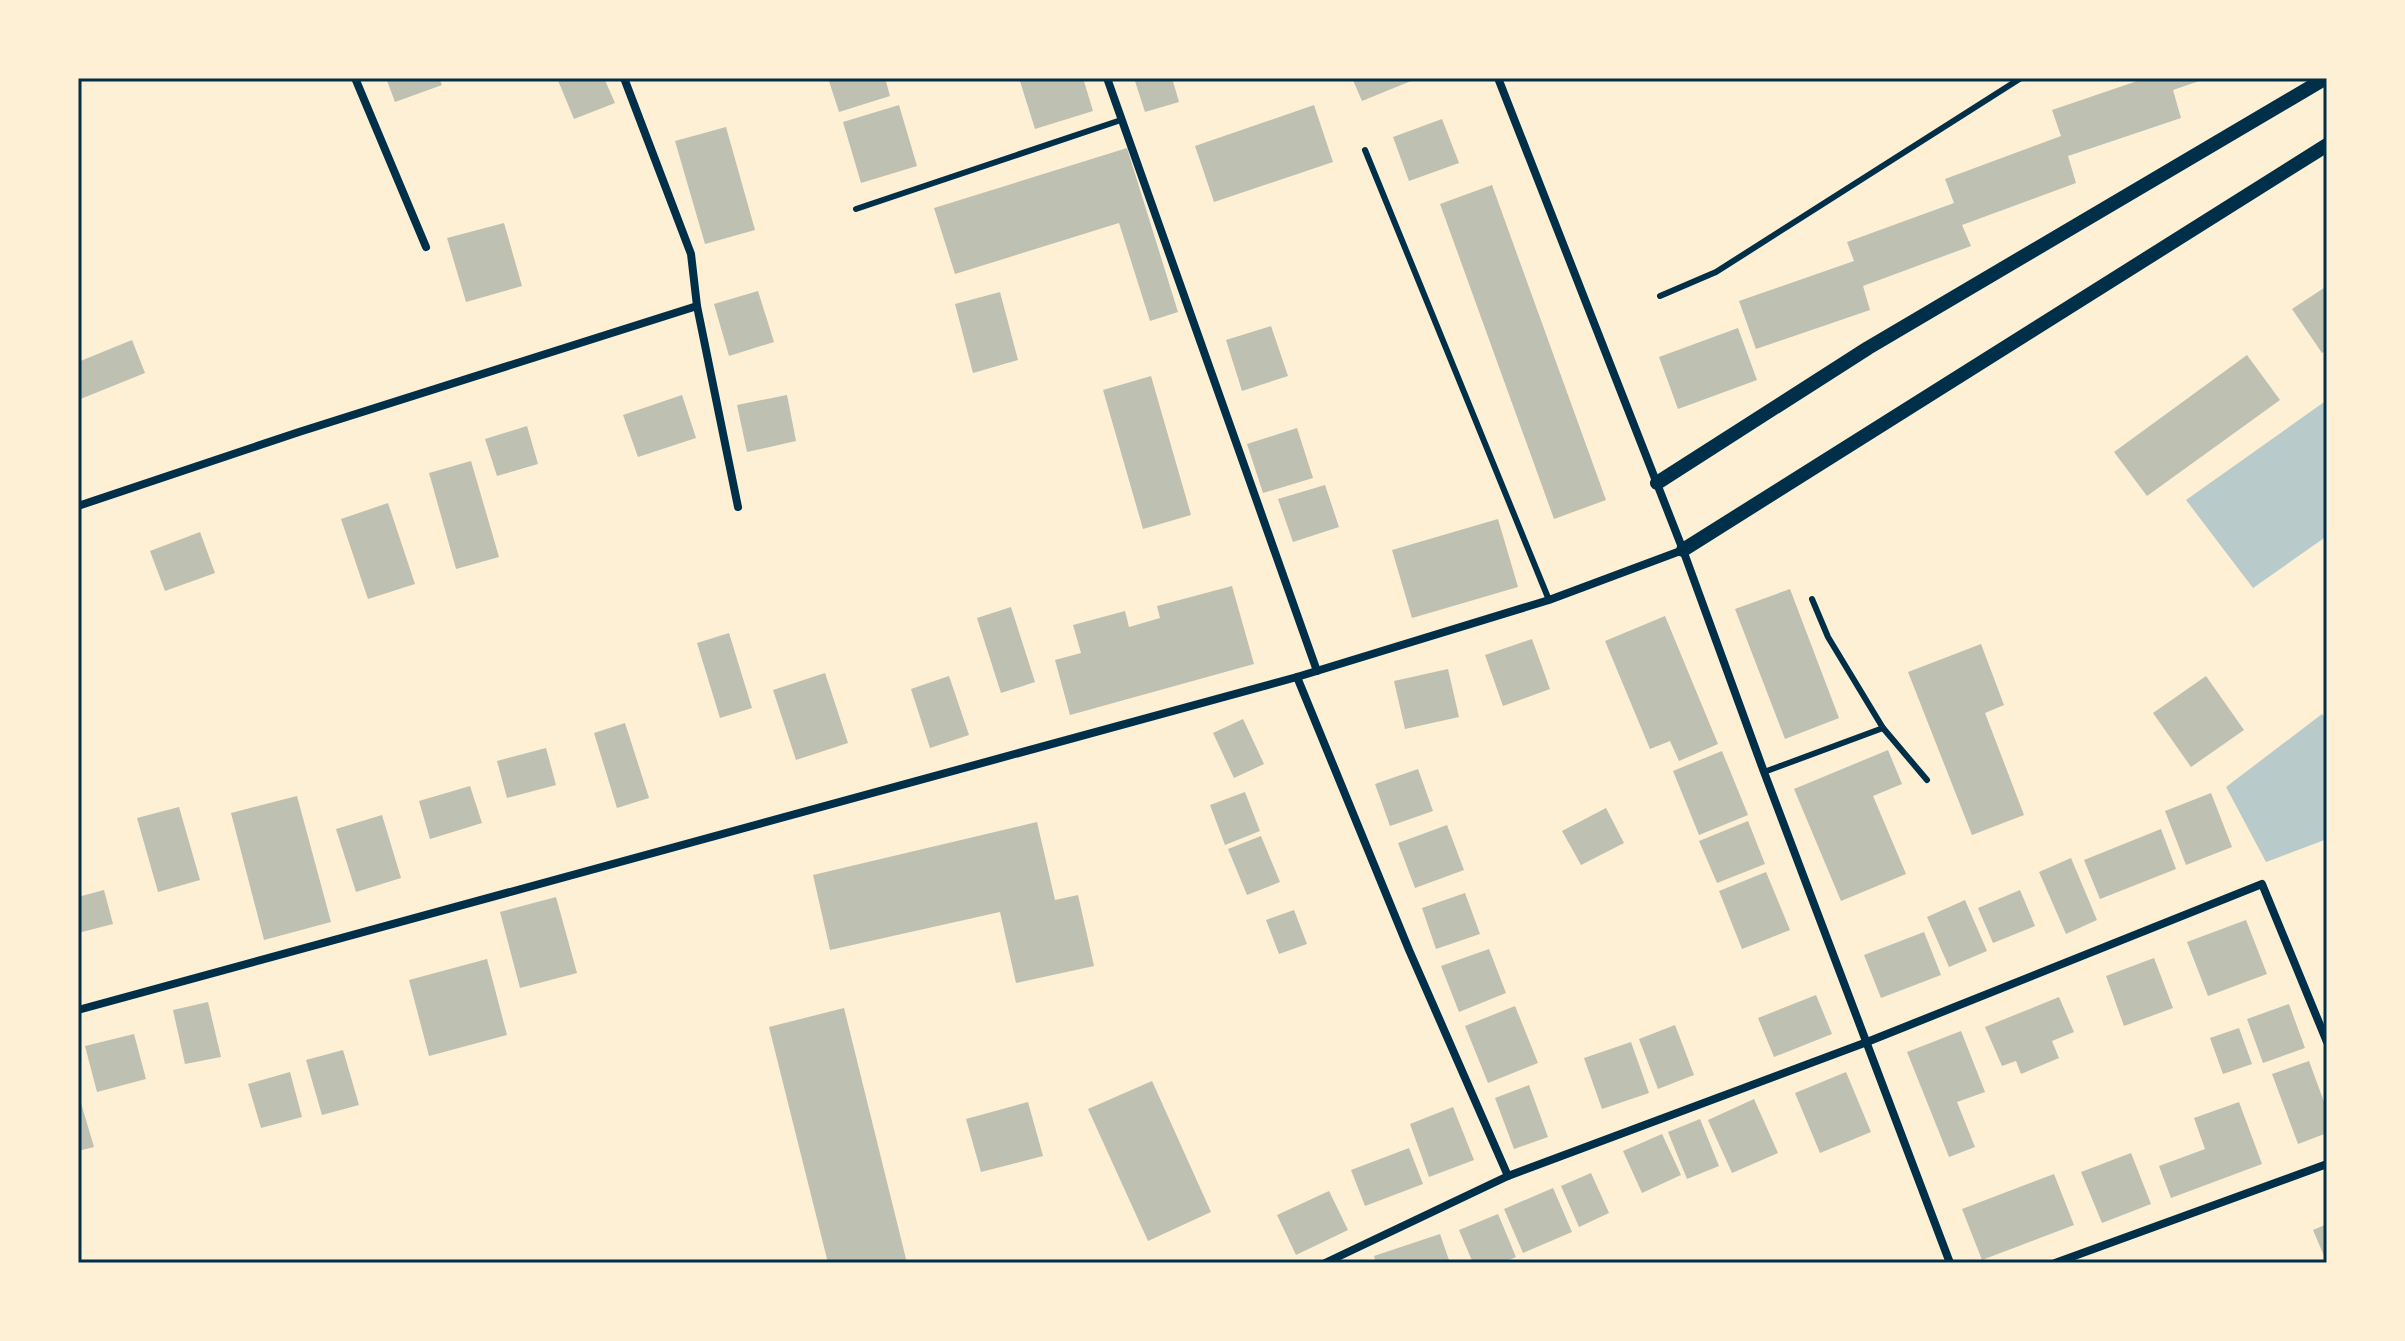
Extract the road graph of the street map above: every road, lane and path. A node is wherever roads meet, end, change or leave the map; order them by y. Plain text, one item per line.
1 (355, 78) edge
2 (624, 78) edge
3 (1107, 78) edge
4 (1498, 78) edge
5 (2021, 78) edge
6 (2326, 78) edge
7 (1121, 120) junction
8 (2327, 145) edge
9 (1365, 150) dead end
10 (856, 209) dead end
11 (426, 247) dead end
12 (1660, 296) dead end
13 (697, 306) junction
14 (1657, 483) junction
15 (78, 506) edge
16 (738, 507) dead end
17 (1683, 550) junction
18 (1812, 599) dead end
19 (1549, 600) junction
20 (1317, 671) junction
21 (1297, 677) junction
22 (1883, 728) junction
23 (1764, 772) junction
24 (1927, 780) dead end
25 (78, 1010) edge
26 (1867, 1042) junction
27 (2327, 1042) edge
28 (2327, 1164) edge
29 (1508, 1176) junction
30 (1325, 1263) edge
31 (1950, 1263) edge
32 (2055, 1263) edge

1 - 11 street
2 - 13 street
3 - 7 street
4 - 14 street
5 - 12 lane
6 - 14 street
7 - 10 lane
7 - 20 street
8 - 17 street
9 - 19 lane
13 - 15 street
13 - 16 street
14 - 17 street
17 - 19 street
17 - 23 street
18 - 22 lane
19 - 20 street
20 - 21 street
21 - 25 street
21 - 29 street
22 - 23 lane
22 - 24 lane
23 - 26 street
26 - 27 street
26 - 29 street
26 - 31 street
28 - 32 street
29 - 30 street

